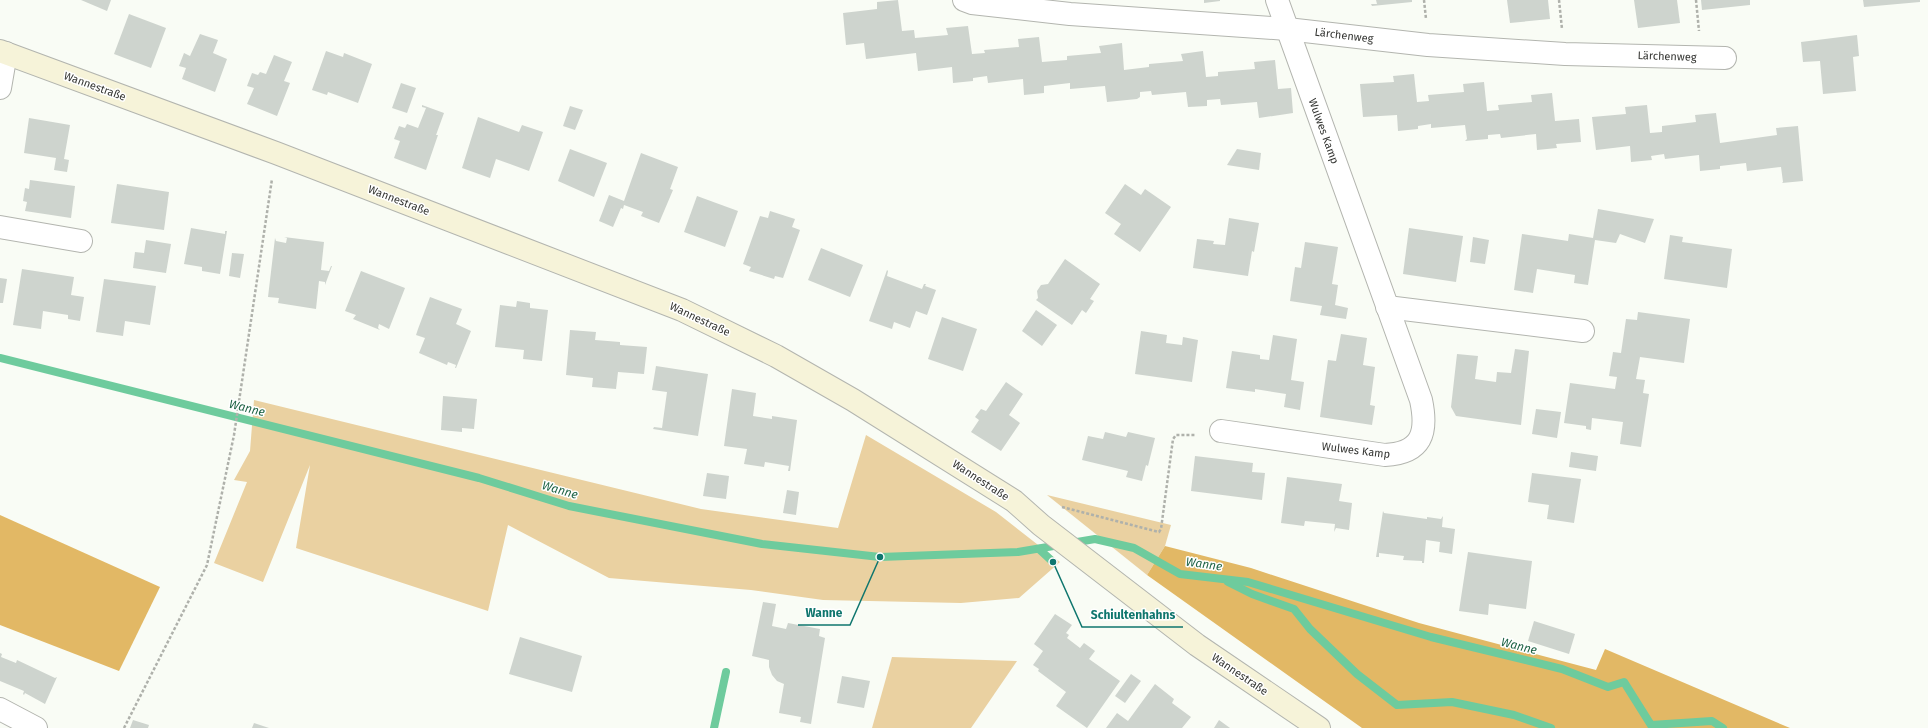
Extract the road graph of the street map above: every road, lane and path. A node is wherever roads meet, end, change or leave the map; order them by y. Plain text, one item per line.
1 (964, 0) edge
2 (1278, 0) edge
3 (1696, 0) edge
4 (1287, 29) junction
5 (3, 52) edge
6 (1702, 57) junction
7 (1725, 58) dead end
8 (0, 88) edge
9 (276, 153) junction
10 (0, 227) edge
11 (81, 241) dead end
12 (1387, 307) junction
13 (1584, 331) dead end
14 (1221, 431) joint
15 (1061, 507) dead end
16 (0, 709) edge
17 (36, 728) edge
18 (124, 728) edge
19 (1319, 728) edge

1 - 4 street, Lärchenweg
2 - 4 street, Wulwes Kamp
3 - 6 path
4 - 6 street, Lärchenweg
4 - 12 street, Wulwes Kamp
5 - 8 street, Wannestraße
5 - 9 street, Wannestraße
6 - 7 street, Lärchenweg
9 - 18 path
9 - 19 street, Wannestraße
10 - 11 street
12 - 13 street
12 - 14 street, Wulwes Kamp
14 - 15 path
16 - 17 street

